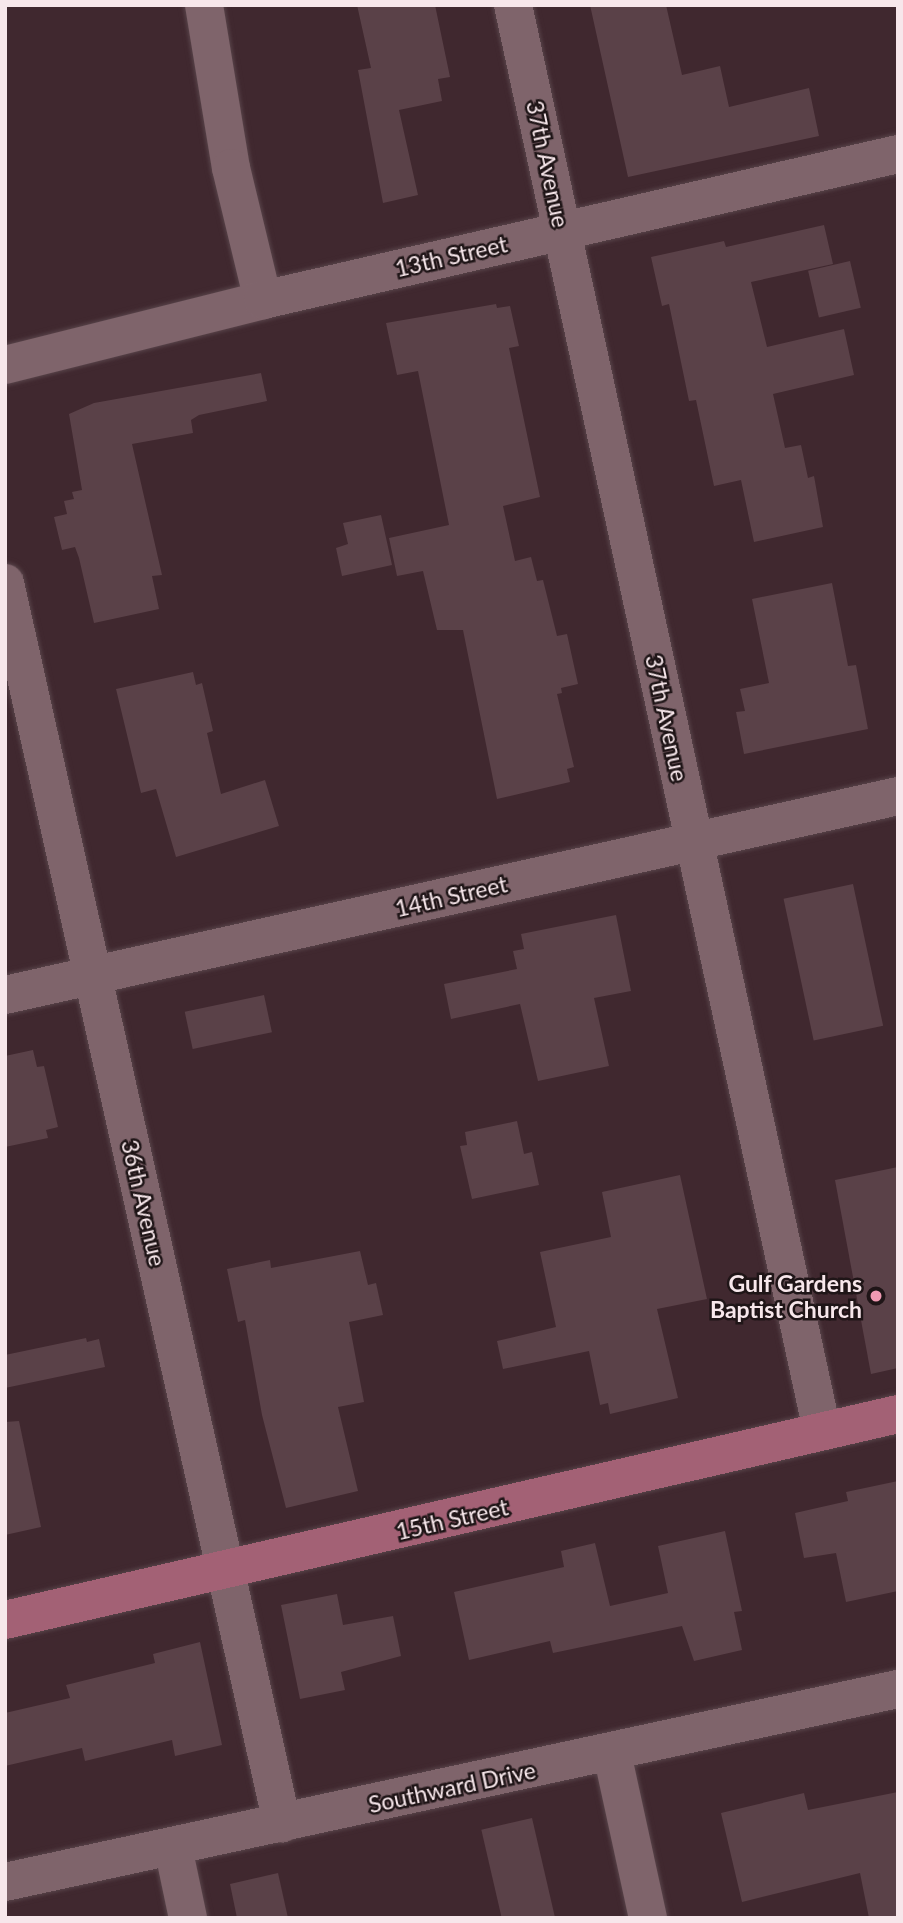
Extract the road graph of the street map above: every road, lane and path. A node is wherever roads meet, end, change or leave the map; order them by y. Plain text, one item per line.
1 (204, 5) edge
2 (513, 5) edge
3 (898, 154) edge
4 (562, 230) junction
5 (263, 300) junction
6 (5, 365) edge
7 (5, 583) edge
8 (898, 796) edge
9 (694, 841) junction
10 (93, 975) junction
11 (5, 995) edge
12 (898, 1414) edge
13 (822, 1430) junction
14 (226, 1570) junction
15 (5, 1620) edge
16 (898, 1689) edge
17 (612, 1753) junction
18 (282, 1823) junction
19 (173, 1847) junction
20 (5, 1882) edge
21 (188, 1918) edge
22 (648, 1918) edge

1 - 5 street
2 - 4 street, 37th Avenue
3 - 4 street, 13th Street
4 - 5 street, 13th Street
4 - 9 street, 37th Avenue
5 - 6 street, 13th Street
7 - 10 street, 36th Avenue
8 - 9 street, 14th Street
9 - 10 street, 14th Street
9 - 13 street, 37th Avenue
10 - 11 street, 14th Street
10 - 14 street, 36th Avenue
12 - 13 main road, 15th Street
13 - 14 main road, 15th Street
14 - 15 main road, 15th Street
14 - 18 street, 36th Avenue
16 - 17 street, Southward Drive
17 - 18 street, Southward Drive
17 - 22 street
18 - 19 street, Southward Drive
19 - 20 street, Southward Drive
19 - 21 street

